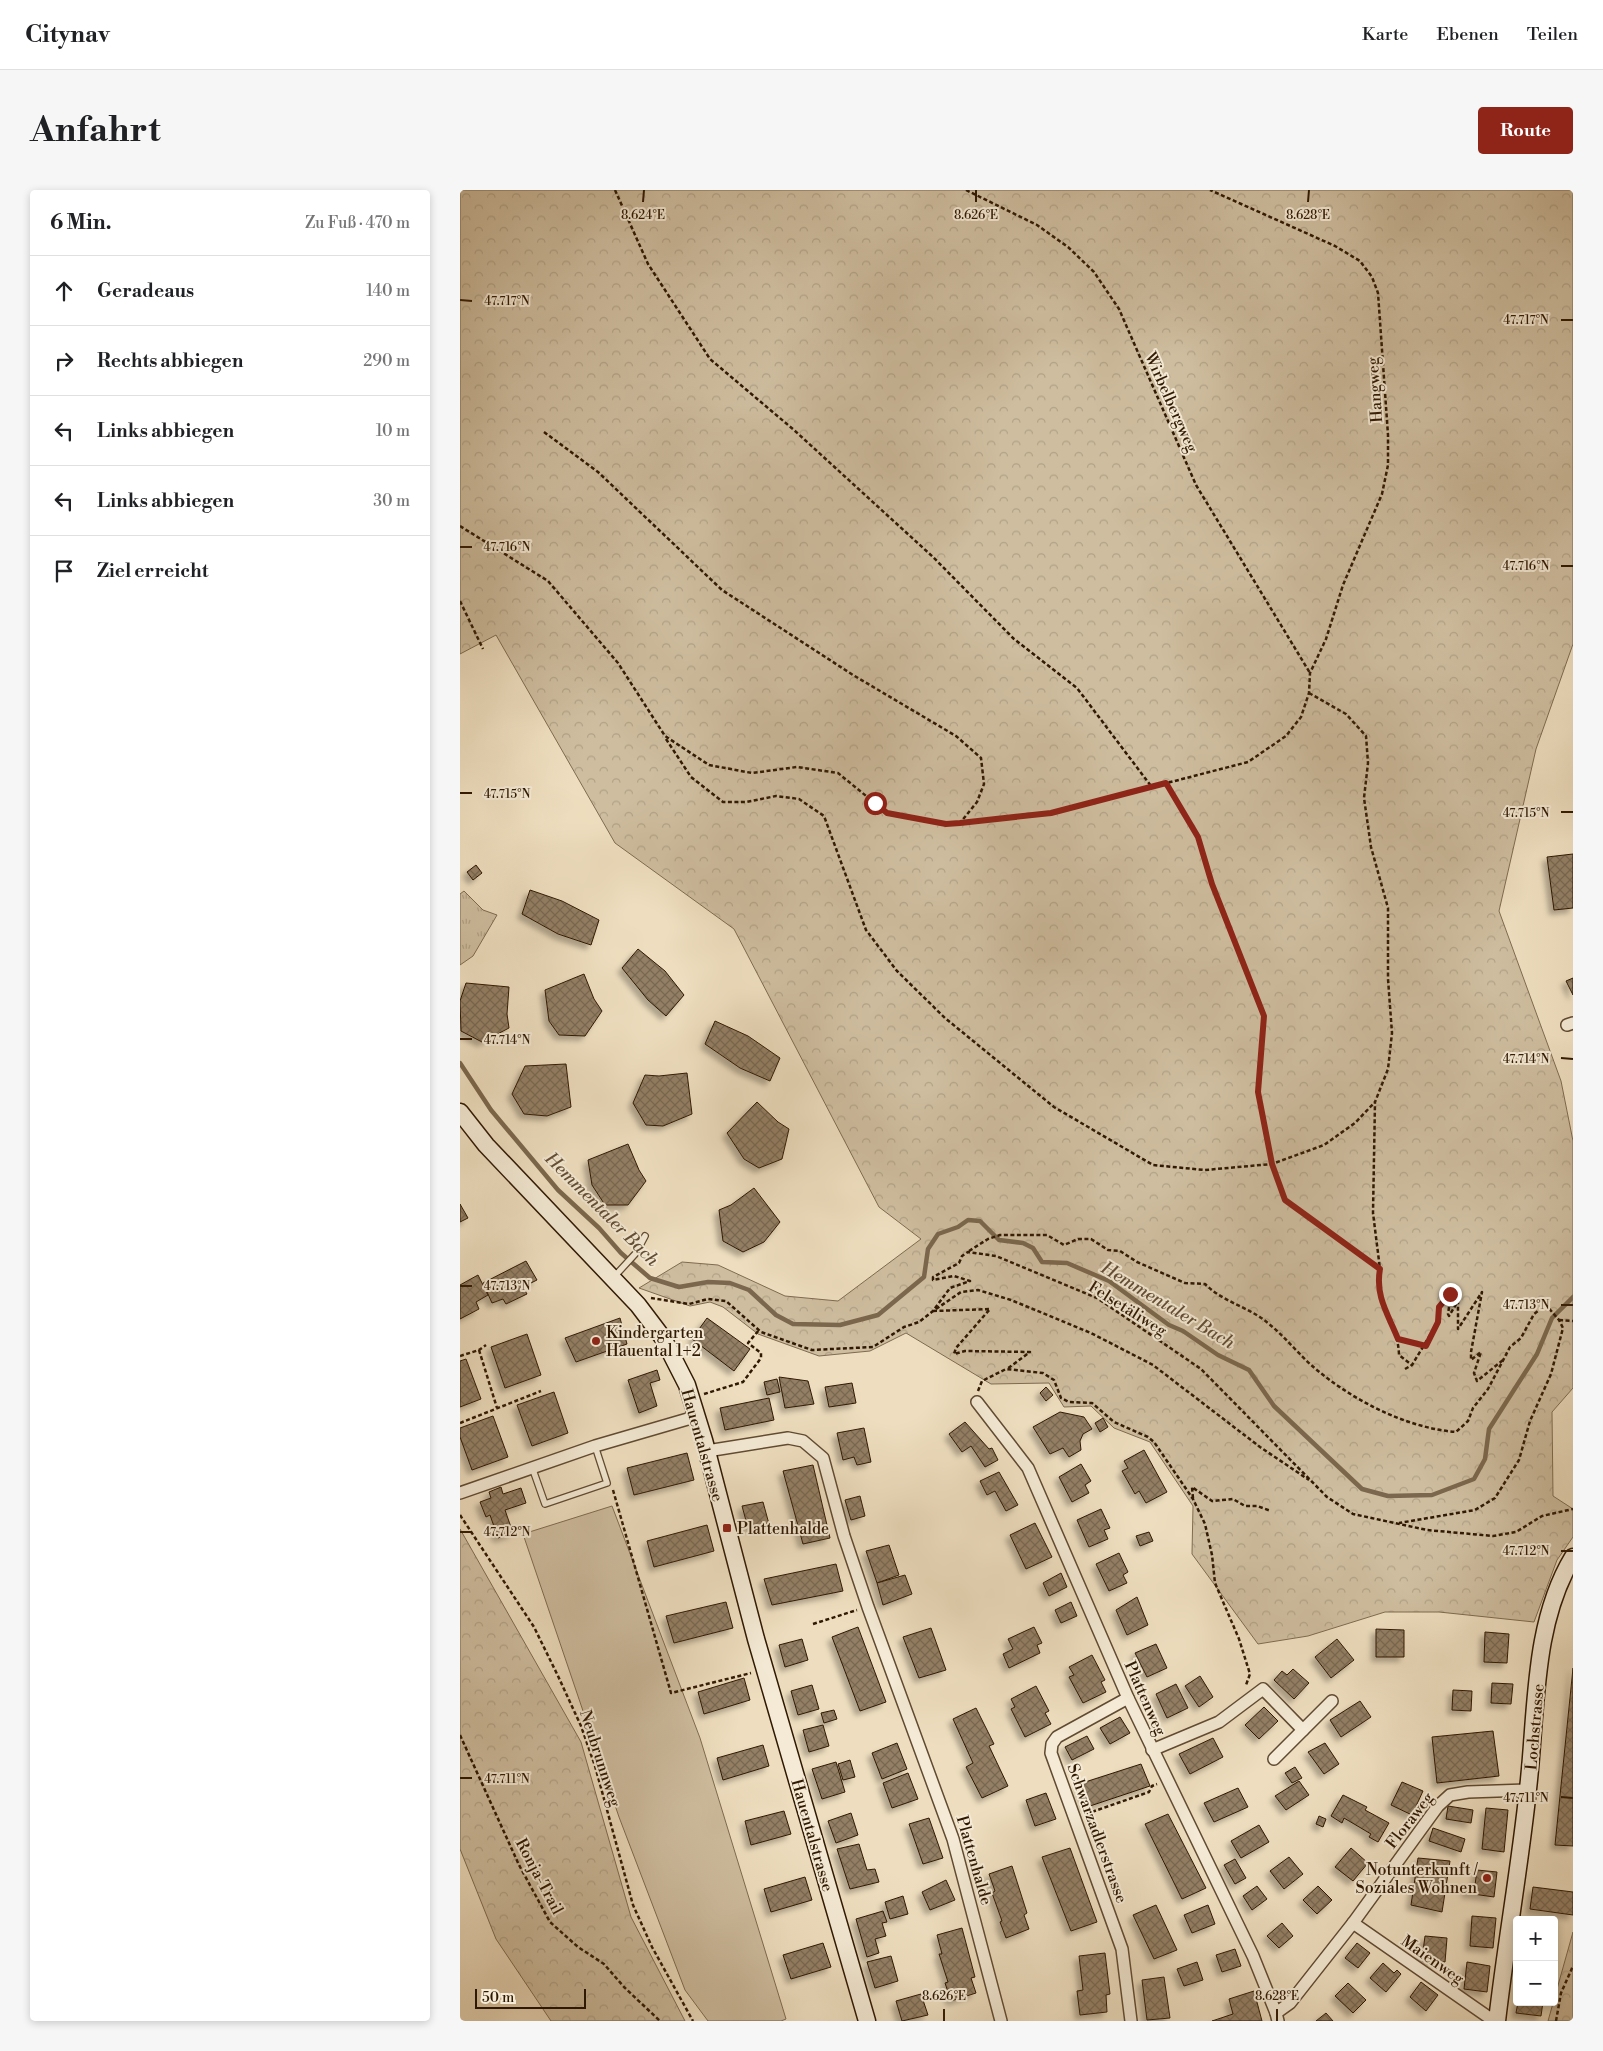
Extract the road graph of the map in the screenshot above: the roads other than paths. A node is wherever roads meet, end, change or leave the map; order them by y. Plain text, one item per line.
1 (460, 1112) edge
2 (645, 1236) dead end
3 (613, 1278) junction
4 (977, 1402) road end
5 (698, 1416) junction
6 (595, 1446) junction
7 (707, 1451) junction
8 (532, 1467) junction
9 (460, 1494) edge
10 (1573, 1557) edge
11 (1128, 1698) junction
12 (1332, 1701) dead end
13 (1303, 1730) junction
14 (1152, 1750) junction
15 (1274, 1759) dead end
16 (1528, 1790) junction
17 (1353, 1923) junction
18 (1277, 2017) edge
19 (867, 2021) edge
20 (1001, 2021) edge
21 (1131, 2021) edge
22 (1496, 2021) edge

1 - 3 street, Hauentalstrasse
2 - 3 lane
3 - 5 street, Hauentalstrasse
4 - 11 street, Plattenweg
5 - 6 street
5 - 7 street, Hauentalstrasse
6 - 8 street
6 - 8 lane
7 - 19 street, Hauentalstrasse
7 - 20 street, Plattenhalde
8 - 9 street
10 - 16 street, Lochstrasse
11 - 14 street, Plattenweg
11 - 21 street, Schwarzadlerstrasse
12 - 13 street
13 - 14 street
13 - 15 street
14 - 18 street, Plattenweg
16 - 17 street, Floraweg
16 - 22 street, Lochstrasse
17 - 18 street, Floraweg
17 - 22 street, Maienweg

